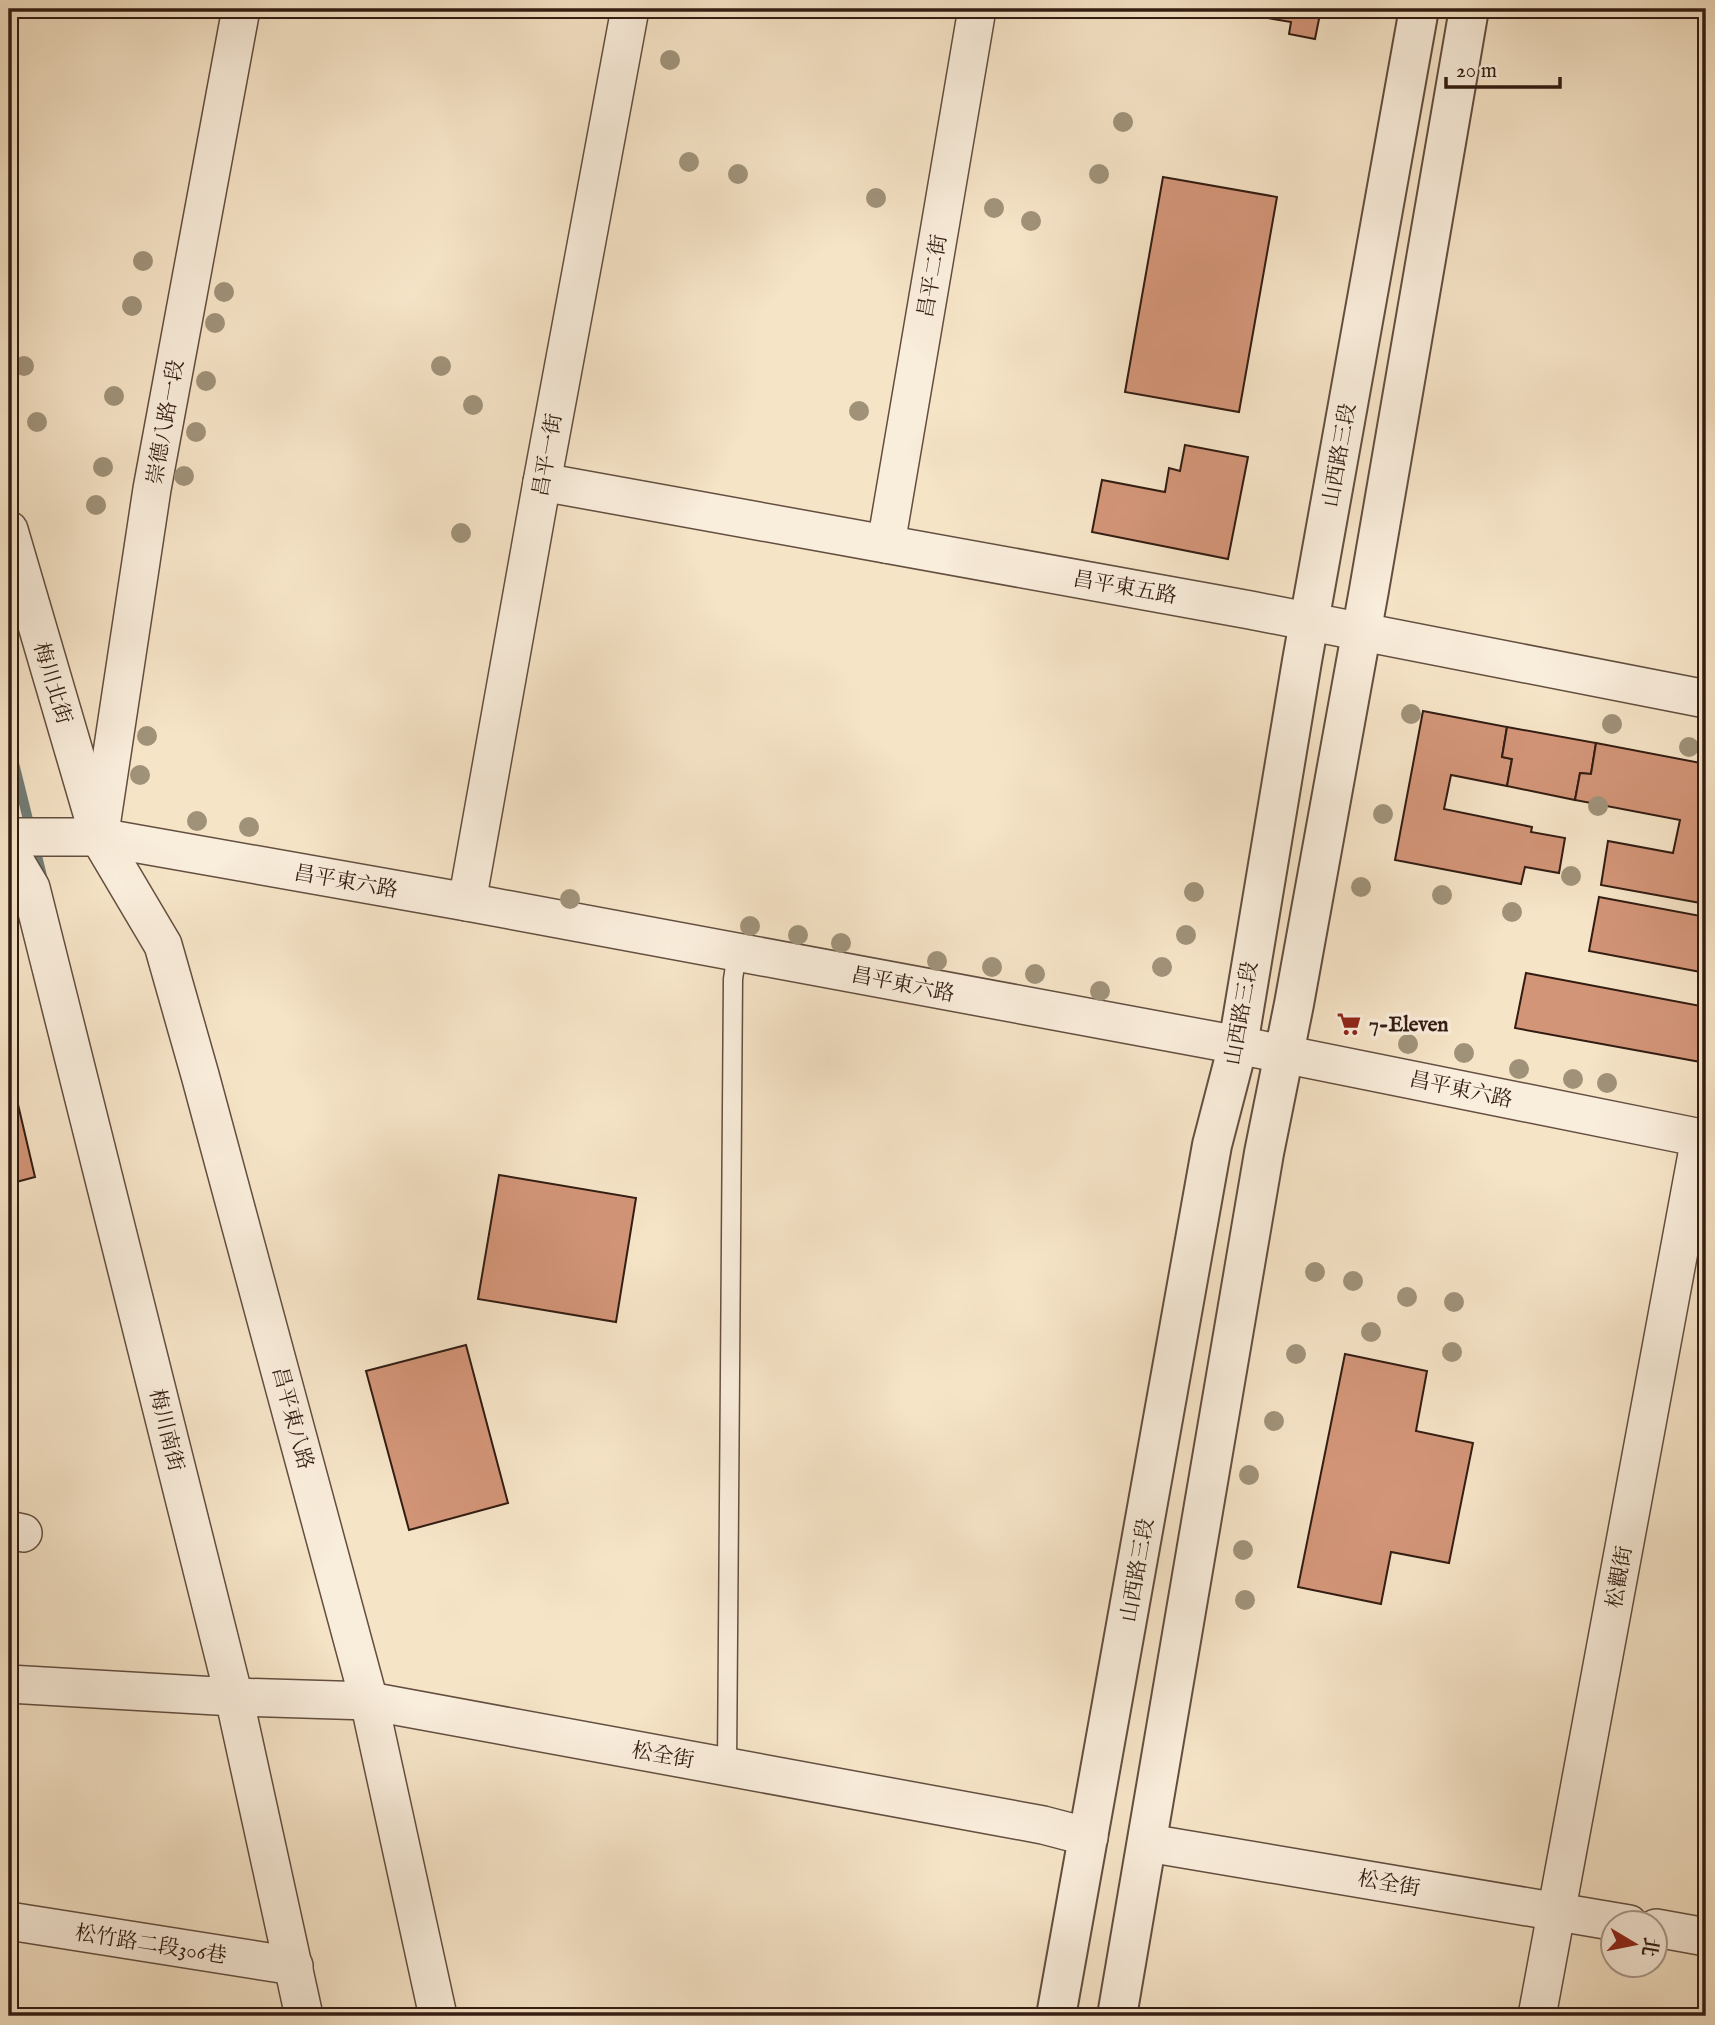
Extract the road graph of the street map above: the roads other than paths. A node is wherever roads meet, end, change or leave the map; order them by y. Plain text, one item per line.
1 (241, 9) edge
2 (630, 9) edge
3 (977, 9) edge
4 (1419, 9) edge
5 (1469, 9) edge
6 (542, 482) junction
7 (9, 530) edge
8 (886, 544) junction
9 (1310, 622) junction
10 (1360, 631) junction
11 (1706, 699) edge
12 (9, 837) edge
13 (99, 837) junction
14 (9, 851) edge
15 (467, 902) junction
16 (737, 953) junction
17 (1238, 1045) junction
18 (1284, 1055) junction
19 (1703, 1139) edge
20 (9, 1684) edge
21 (234, 1697) junction
22 (369, 1701) junction
23 (727, 1767) junction
24 (1089, 1837) junction
25 (1148, 1843) junction
26 (1558, 1911) junction
27 (1600, 1918) edge
28 (9, 1921) edge
29 (1670, 1931) edge
30 (1706, 1937) edge
31 (294, 1966) junction
32 (304, 2016) edge
33 (438, 2016) edge
34 (1056, 2016) edge
35 (1117, 2016) edge
36 (1537, 2016) edge

1 - 13 street, 崇德八路一段
2 - 6 street, 昌平一街
3 - 8 street, 昌平二街
4 - 9 street, 山西路三段
5 - 10 street
6 - 8 street, 昌平東五路
6 - 15 street, 昌平一街
7 - 13 street, 梅川北街
8 - 9 street, 昌平東五路
9 - 10 street, 昌平東五路
9 - 17 street, 山西路三段
10 - 11 street, 昌平東五路
10 - 18 street
12 - 13 street, 昌平東六路
13 - 15 street, 昌平東六路
13 - 22 street, 昌平東八路
14 - 21 street, 梅川南街
15 - 16 street, 昌平東六路
16 - 17 street, 昌平東六路
16 - 23 lane
17 - 18 street, 昌平東六路
17 - 24 street, 山西路三段
18 - 19 street, 昌平東六路
18 - 25 street
19 - 26 street, 松觀街
20 - 21 street, 松全街
21 - 22 street, 松全街
21 - 31 street, 梅川南街
22 - 23 street, 松全街
22 - 33 street, 昌平東八路
23 - 24 street, 松全街
24 - 34 street, 山西路三段
25 - 26 street, 松全街
25 - 35 street
26 - 27 street, 松全街
26 - 36 street, 松觀街
28 - 31 street, 松竹路二段306巷
29 - 30 street
31 - 32 street, 梅川南街

